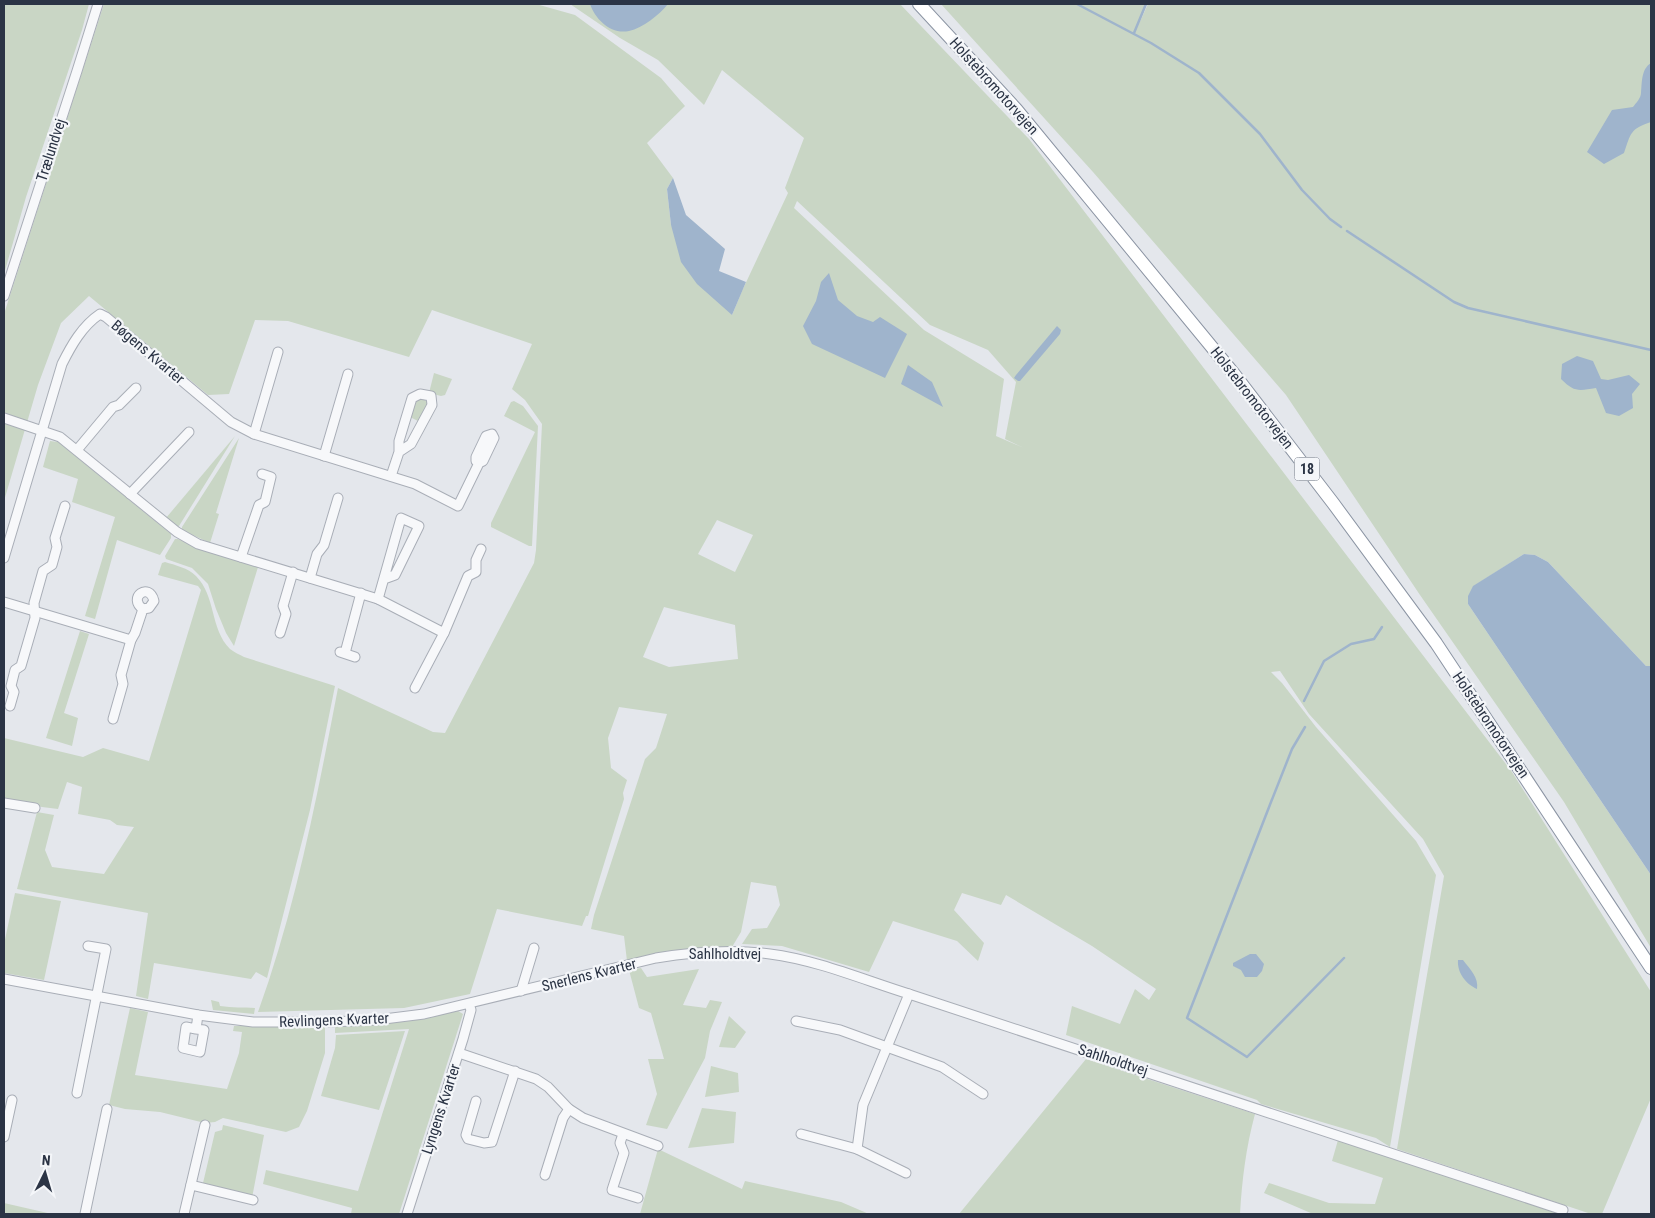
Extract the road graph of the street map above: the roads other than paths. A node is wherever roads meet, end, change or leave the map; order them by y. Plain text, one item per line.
1 (98, 4) edge
2 (919, 4) edge
3 (4, 296) edge
4 (278, 352) dead end
5 (348, 374) dead end
6 (136, 388) dead end
7 (4, 418) edge
8 (42, 430) junction
9 (188, 432) dead end
10 (254, 434) junction
11 (77, 450) junction
12 (399, 452) junction
13 (324, 456) junction
14 (479, 463) dead end
15 (262, 474) dead end
16 (391, 476) junction
17 (130, 494) junction
18 (338, 498) dead end
19 (65, 506) dead end
20 (481, 549) dead end
21 (241, 557) junction
22 (4, 558) edge
23 (293, 572) junction
24 (310, 578) junction
25 (384, 579) junction
26 (361, 594) junction
27 (378, 599) junction
28 (4, 602) edge
29 (143, 609) dead end
30 (34, 610) junction
31 (280, 633) dead end
32 (444, 633) junction
33 (131, 640) junction
34 (355, 657) dead end
35 (415, 688) dead end
36 (10, 706) dead end
37 (113, 719) dead end
38 (4, 803) edge
39 (35, 808) dead end
40 (88, 946) dead end
41 (534, 948) dead end
42 (656, 958) joint
43 (1651, 968) edge
44 (4, 979) edge
45 (521, 991) junction
46 (909, 994) junction
47 (97, 996) junction
48 (469, 1004) junction
49 (198, 1015) junction
50 (796, 1021) dead end
51 (196, 1029) dead end
52 (887, 1048) junction
53 (459, 1053) junction
54 (514, 1071) junction
55 (77, 1093) dead end
56 (984, 1094) dead end
57 (12, 1100) dead end
58 (476, 1101) dead end
59 (107, 1109) dead end
60 (569, 1109) junction
61 (205, 1125) dead end
62 (623, 1134) junction
63 (801, 1134) dead end
64 (4, 1137) edge
65 (658, 1146) dead end
66 (857, 1149) junction
67 (906, 1173) dead end
68 (545, 1175) dead end
69 (191, 1185) junction
70 (638, 1198) dead end
71 (253, 1200) dead end
72 (1563, 1210) dead end
73 (85, 1214) edge
74 (184, 1214) edge
75 (407, 1214) edge

1 - 3 street, Trælundvej
2 - 43 highway, Holstebromotorvejen / 18
4 - 10 street
5 - 13 street
6 - 11 street
7 - 8 street
8 - 10 street, Bøgens Kvarter
8 - 11 street
8 - 22 street, Bøgens Kvarter
9 - 17 street
10 - 13 street, Bøgens Kvarter
11 - 17 street
12 - 12 street
12 - 16 street
13 - 16 street, Bøgens Kvarter
14 - 16 street, Bøgens Kvarter
15 - 21 street
17 - 21 street
18 - 24 street
19 - 30 street
20 - 32 street
21 - 23 street
23 - 24 street
23 - 31 street
24 - 26 street
25 - 25 street
25 - 27 street
26 - 27 street
26 - 34 street
27 - 32 street
28 - 30 street
29 - 33 street
30 - 33 street
30 - 36 street
32 - 35 street
33 - 37 street
38 - 39 street
40 - 47 street
41 - 45 street, Snerlens Kvarter
42 - 45 street, Snerlens Kvarter
42 - 46 street, Sahlholdtvej
44 - 47 street, Revlingens Kvarter
45 - 48 street, Snerlens Kvarter
46 - 52 street
46 - 72 street, Sahlholdtvej
47 - 49 street, Revlingens Kvarter
47 - 55 street
48 - 49 street, Revlingens Kvarter
48 - 53 street, Lyngens Kvarter
49 - 51 street
50 - 52 street
52 - 56 street
52 - 66 street
53 - 54 street
53 - 75 street, Lyngens Kvarter
54 - 58 street
54 - 60 street
57 - 64 street
59 - 73 street
60 - 62 street
60 - 68 street
61 - 69 street
62 - 65 street
62 - 70 street
63 - 66 street
66 - 67 street
69 - 71 street
69 - 74 street

